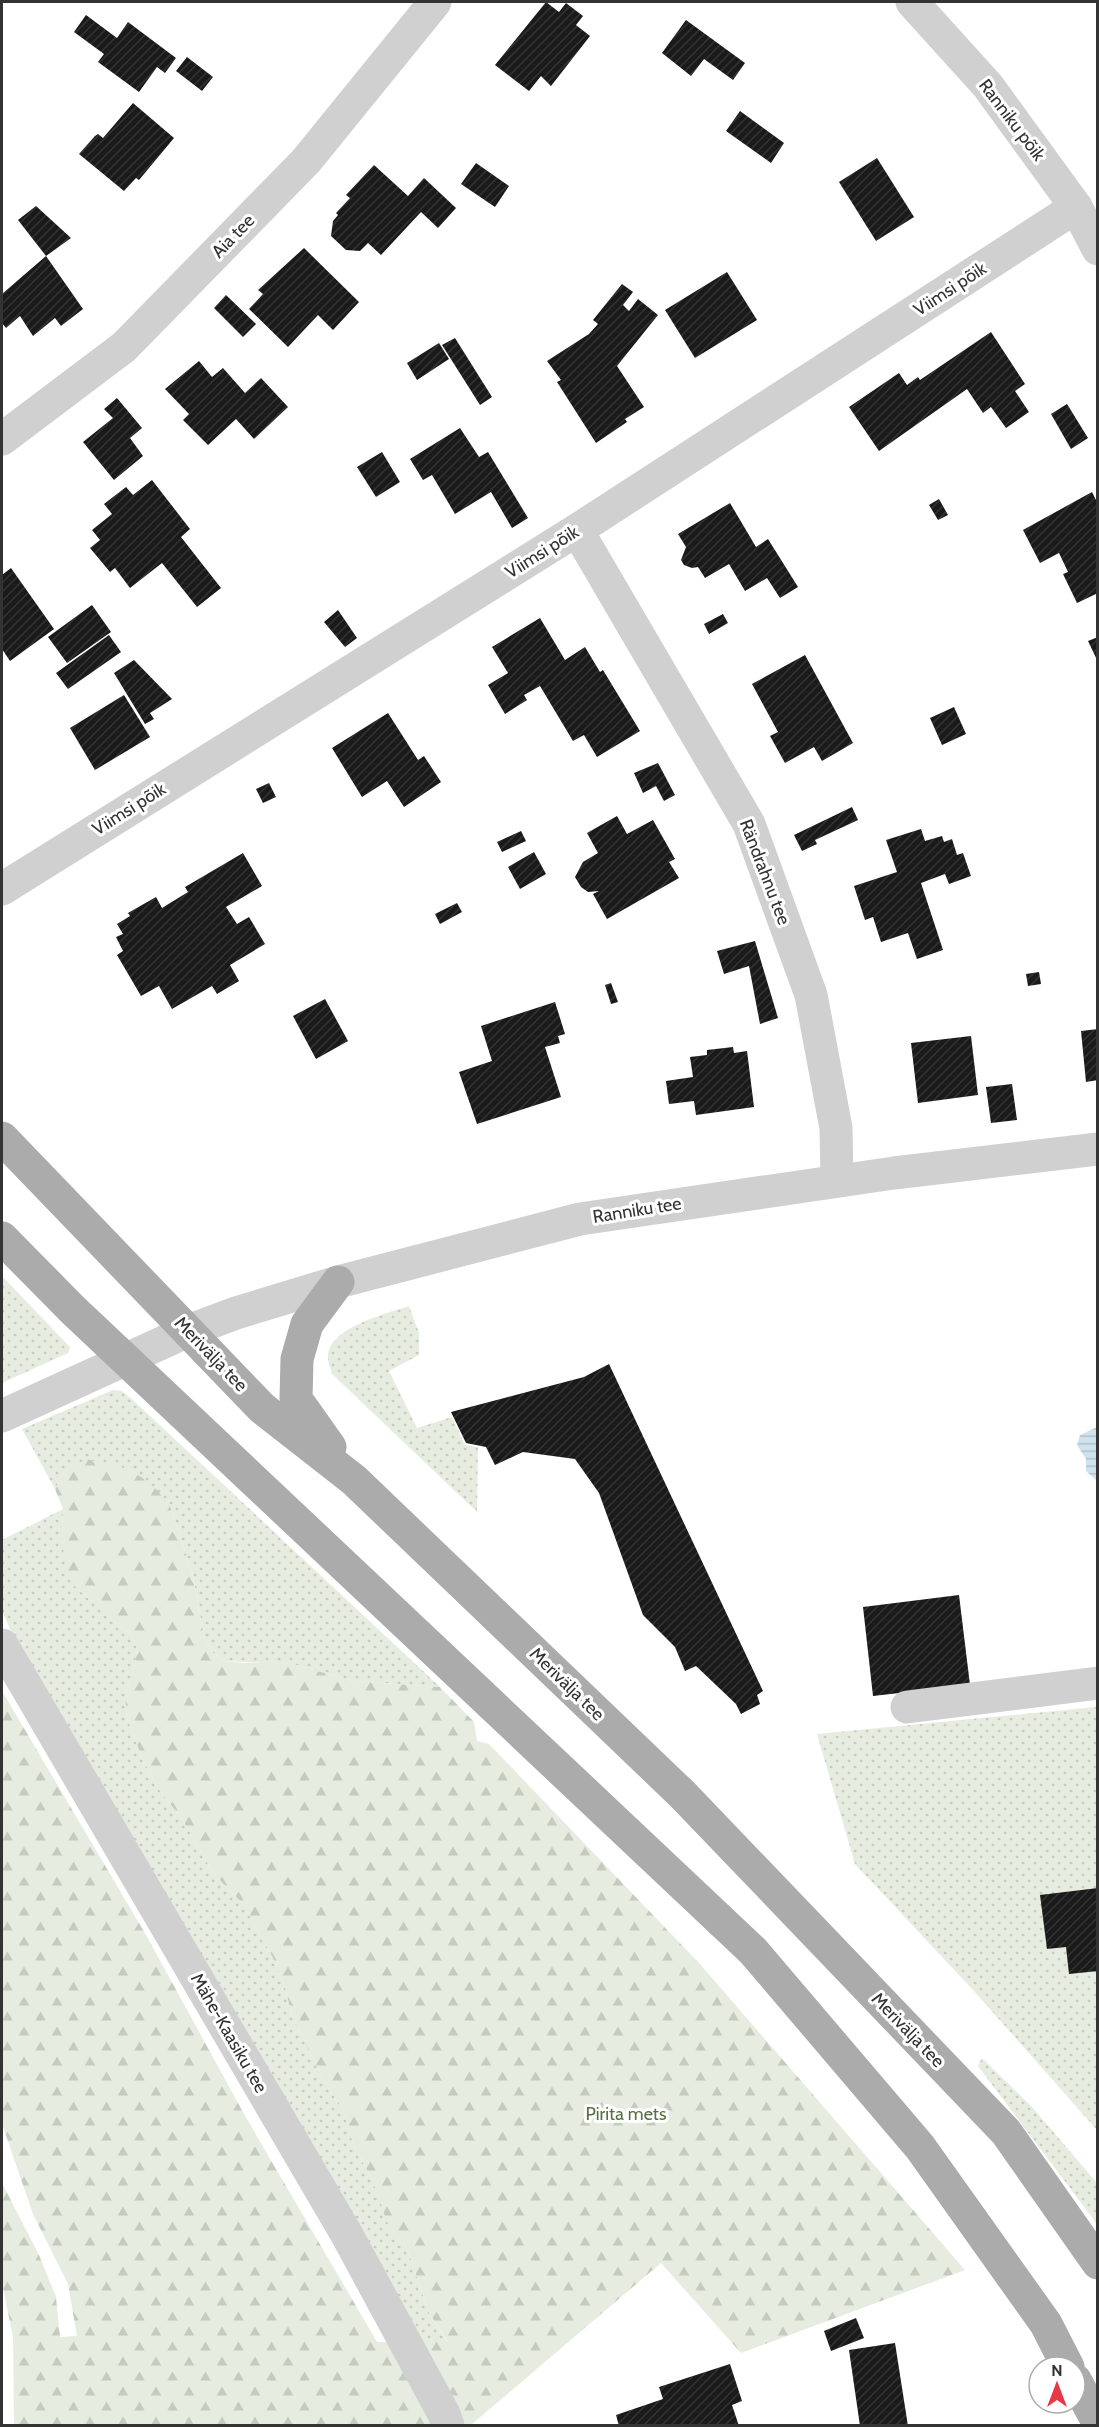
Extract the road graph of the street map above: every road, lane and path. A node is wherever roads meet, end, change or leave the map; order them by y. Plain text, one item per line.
1 (435, 2) edge
2 (912, 2) edge
3 (1076, 207) junction
4 (1098, 249) edge
5 (2, 439) edge
6 (577, 530) junction
7 (2, 889) edge
8 (2, 1138) edge
9 (1098, 1149) edge
10 (837, 1181) junction
11 (2, 1238) edge
12 (338, 1282) junction
13 (188, 1331) junction
14 (128, 1360) junction
15 (2, 1416) edge
16 (354, 1480) junction
17 (2, 1645) edge
18 (1098, 1683) edge
19 (908, 1707) dead end
20 (1098, 2263) edge
21 (1062, 2355) edge
22 (1087, 2402) edge
23 (1098, 2422) edge
24 (448, 2426) edge

1 - 5 street, Aia tee
2 - 3 street, Ranniku põik
3 - 4 street, Ranniku põik
3 - 6 street, Viimsi põik
6 - 7 street, Viimsi põik
6 - 10 street, Rändrahnu tee
8 - 13 main road, Merivälja tee
9 - 10 street, Ranniku tee
10 - 12 street, Ranniku tee
11 - 14 main road
12 - 13 street, Ranniku tee
12 - 16 main road
13 - 14 street, Ranniku tee
13 - 16 main road, Merivälja tee
14 - 15 street, Ranniku tee
14 - 21 main road
16 - 20 main road, Merivälja tee
17 - 24 street, Mähe-Kaasiku tee
18 - 19 street
22 - 23 main road

